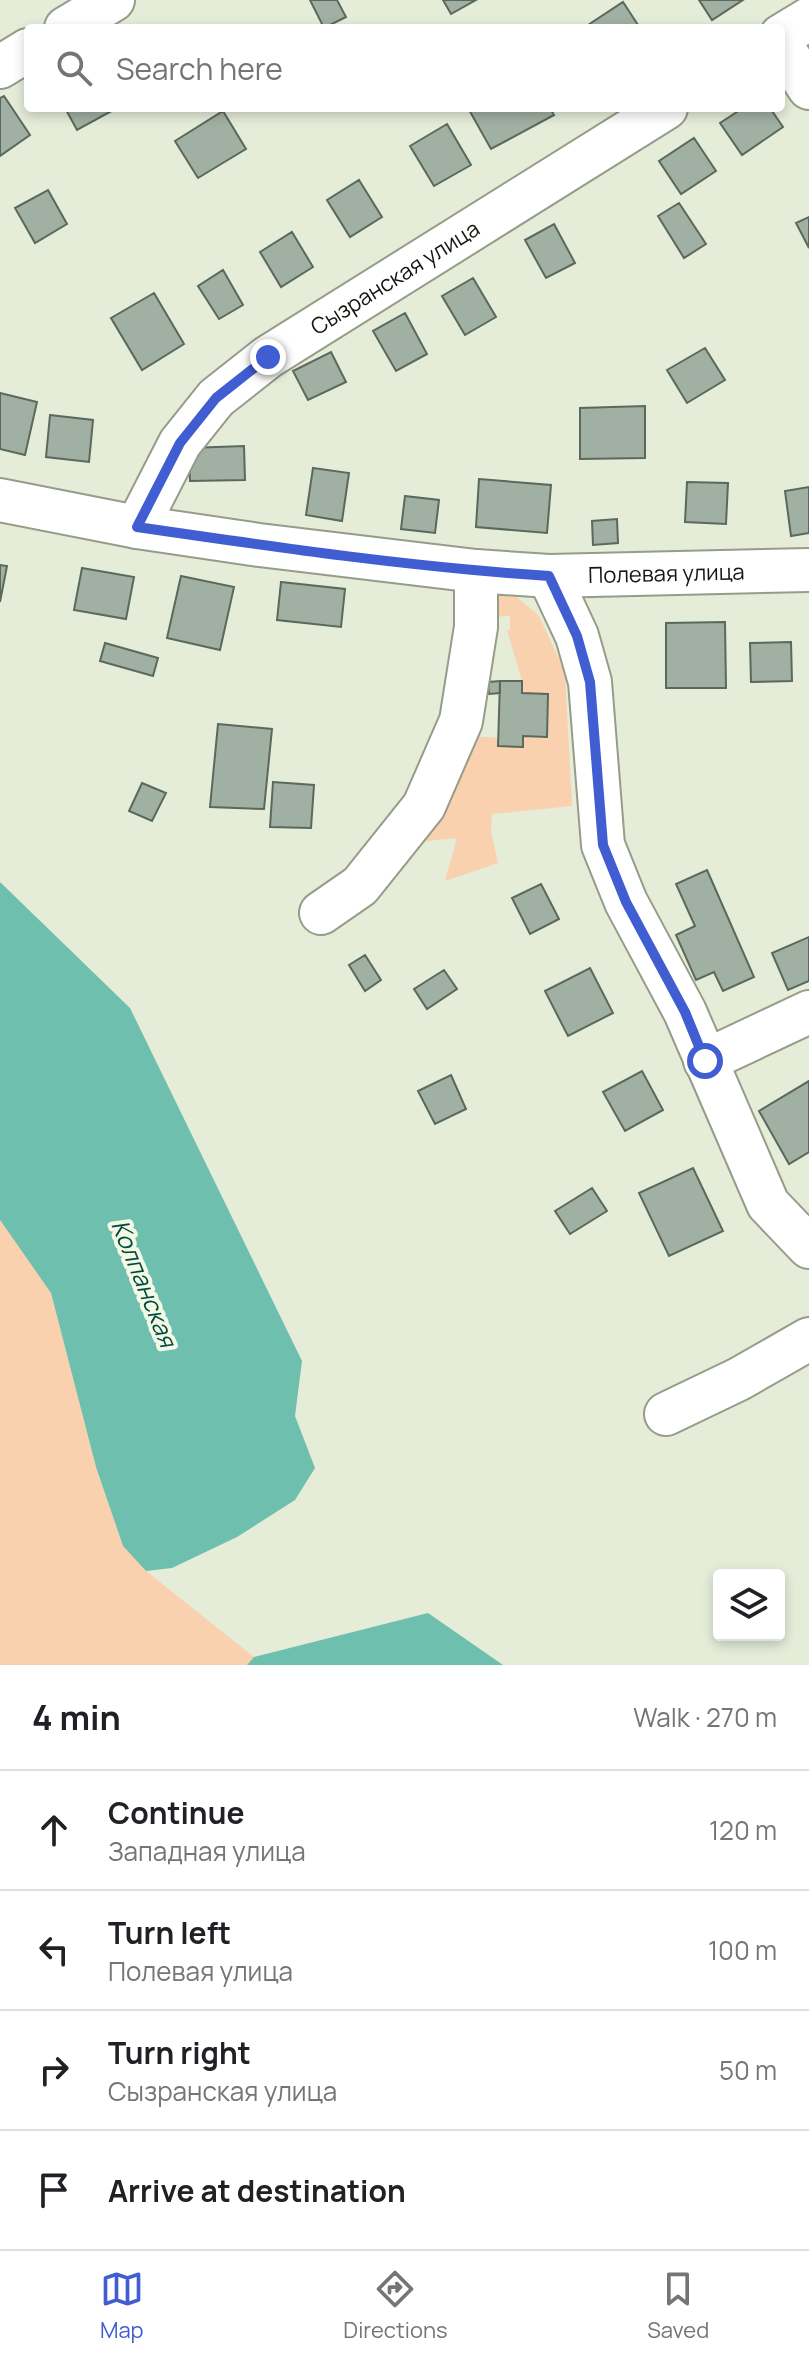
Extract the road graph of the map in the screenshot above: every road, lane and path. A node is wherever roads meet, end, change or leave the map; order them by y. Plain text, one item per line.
1 (113, 0) edge
2 (809, 19) edge
3 (73, 24) edge
4 (785, 34) edge
5 (785, 51) edge
6 (24, 52) edge
7 (0, 67) edge
8 (809, 88) edge
9 (660, 112) edge
10 (0, 500) edge
11 (137, 527) junction
12 (809, 570) edge
13 (476, 571) junction
14 (549, 576) junction
15 (321, 913) dead end
16 (809, 1012) edge
17 (705, 1061) junction
18 (809, 1247) edge
19 (809, 1339) edge
20 (666, 1414) dead end

1 - 3 street
2 - 4 street
5 - 8 street
6 - 7 street
9 - 11 street, Сызранская улица
10 - 11 street, Полевая улица
11 - 13 street, Полевая улица
12 - 14 street, Полевая улица
13 - 14 street, Полевая улица
13 - 15 street
14 - 17 street
16 - 17 street
17 - 18 street
19 - 20 street

